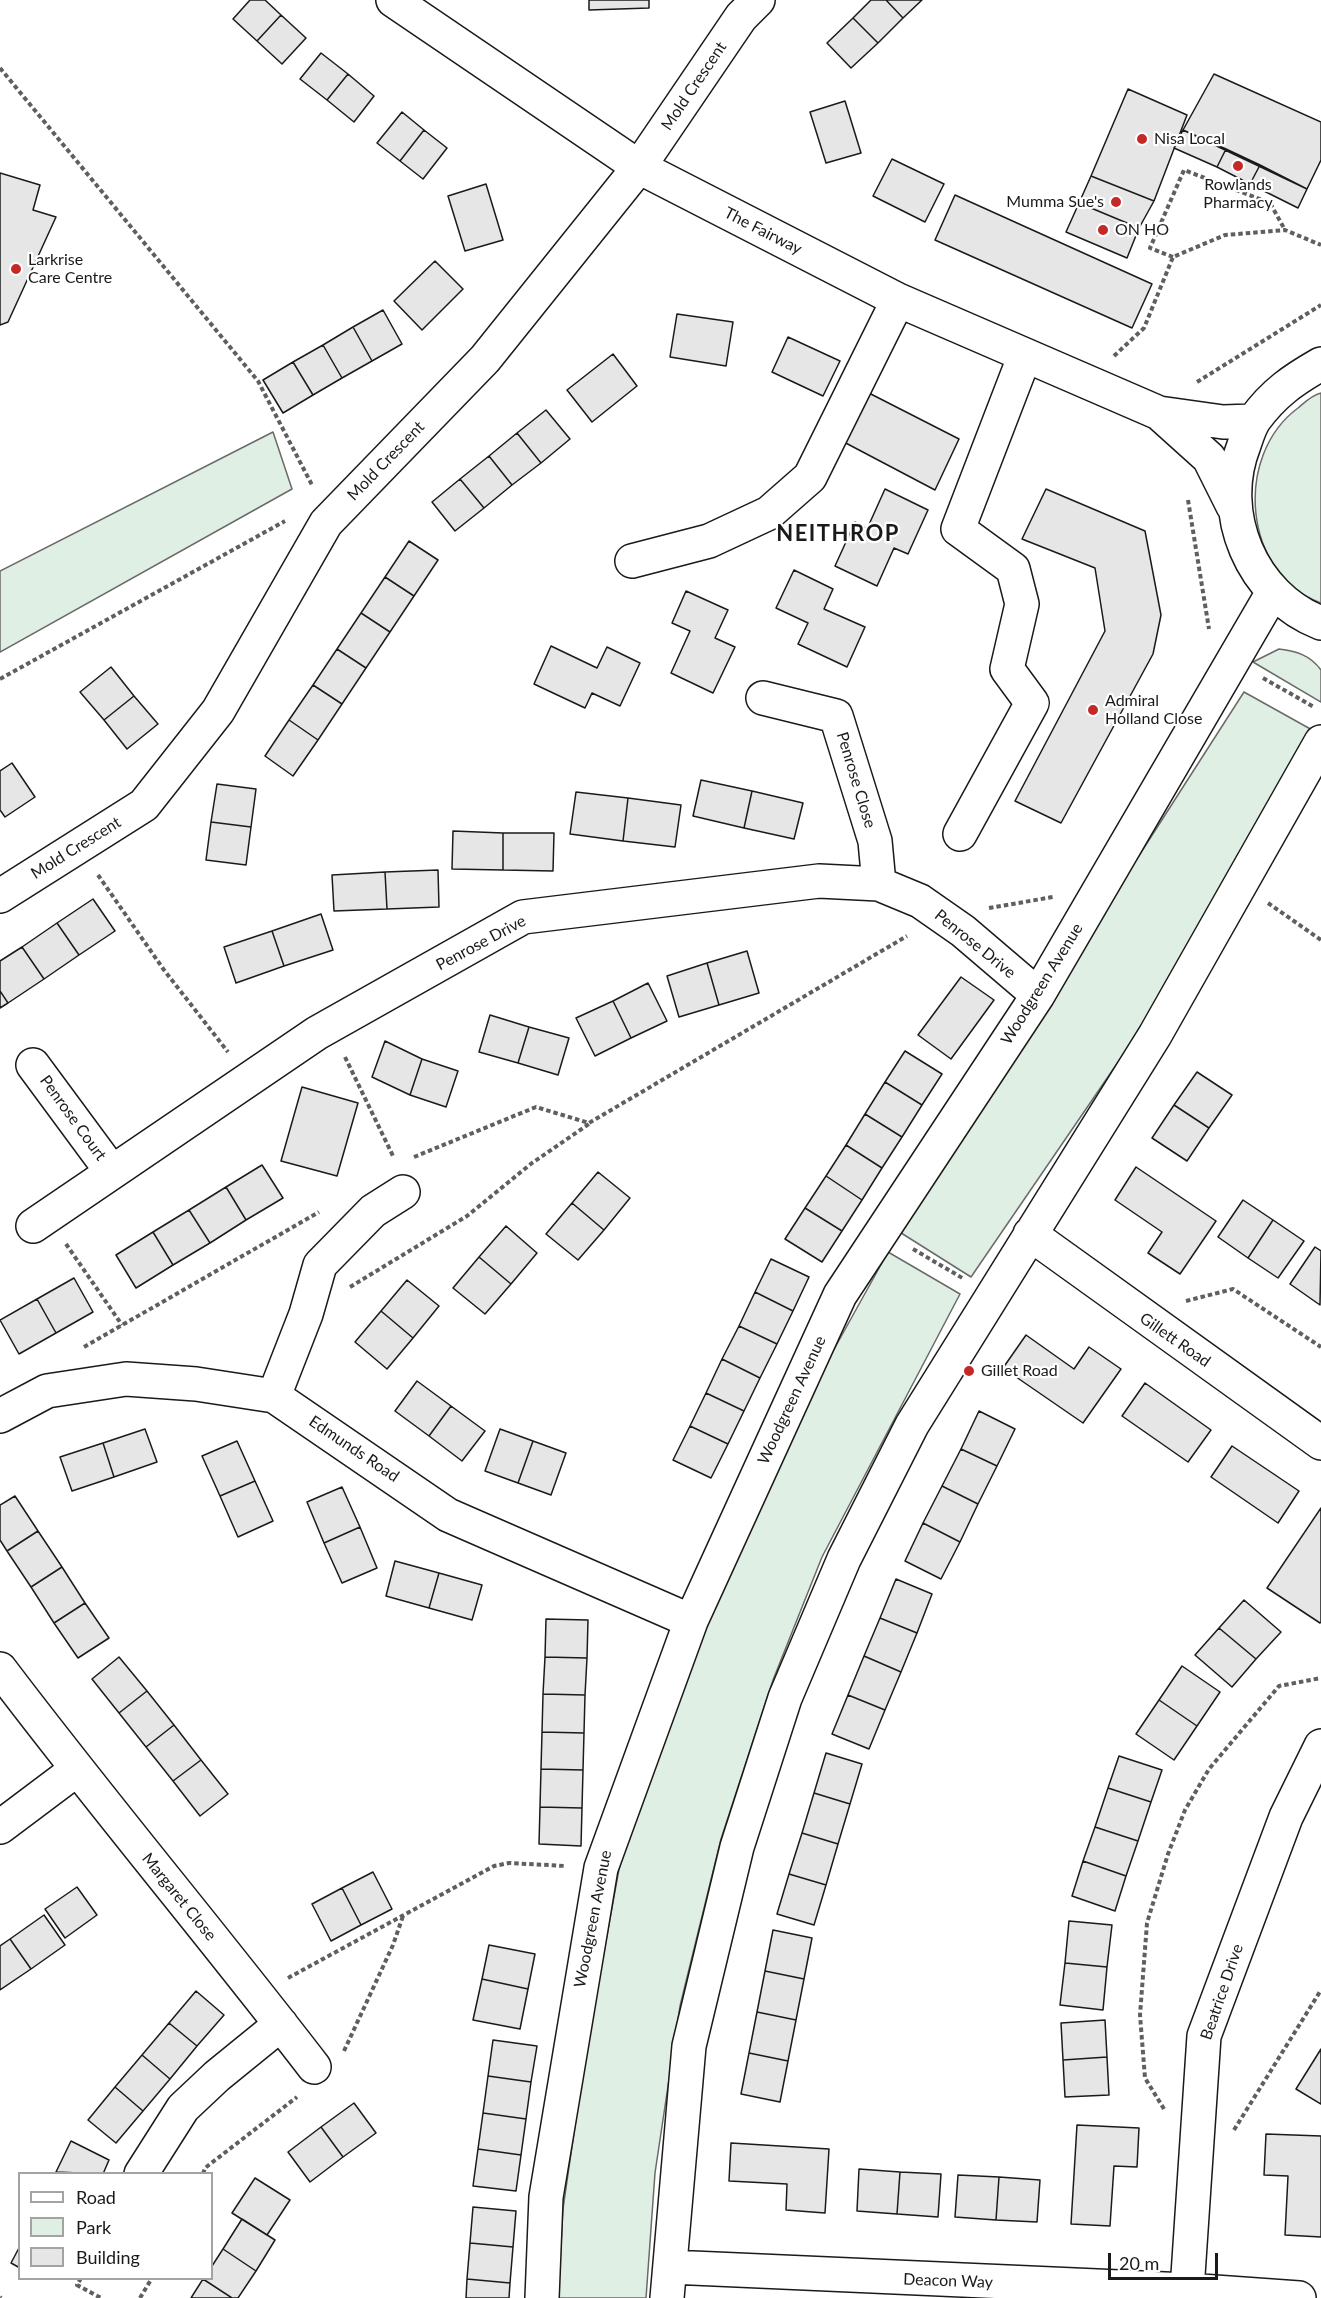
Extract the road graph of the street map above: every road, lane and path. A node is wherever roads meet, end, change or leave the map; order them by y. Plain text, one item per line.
1 (393, 0) edge
2 (758, 0) edge
3 (0, 68) edge
4 (639, 167) junction
5 (1286, 230) junction
6 (1321, 245) edge
7 (1173, 258) junction
8 (898, 300) junction
9 (1321, 305) edge
10 (1115, 353) dead end
11 (1025, 355) junction
12 (1321, 364) edge
13 (1169, 414) junction
14 (1253, 421) junction
15 (1187, 493) dead end
16 (1234, 508) junction
17 (316, 516) junction
18 (632, 561) dead end
19 (1273, 592) junction
20 (1321, 623) edge
21 (1210, 639) dead end
22 (1233, 662) junction
23 (0, 679) edge
24 (763, 698) dead end
25 (1321, 710) edge
26 (1321, 742) edge
27 (960, 834) dead end
28 (78, 847) junction
29 (879, 884) junction
30 (1240, 884) junction
31 (1100, 890) junction
32 (0, 896) edge
33 (942, 916) junction
34 (1321, 940) edge
35 (1038, 995) junction
36 (329, 1026) junction
37 (33, 1065) dead end
38 (249, 1079) junction
39 (589, 1123) junction
40 (112, 1172) junction
41 (402, 1174) junction
42 (326, 1208) dead end
43 (40, 1221) joint
44 (1030, 1234) junction
45 (904, 1243) dead end
46 (994, 1297) junction
47 (306, 1314) junction
48 (1149, 1322) junction
49 (122, 1325) junction
50 (1321, 1347) edge
51 (77, 1352) dead end
52 (274, 1396) junction
53 (0, 1416) edge
54 (1318, 1435) edge
55 (691, 1621) junction
56 (0, 1669) edge
57 (1321, 1678) edge
58 (1321, 1746) edge
59 (76, 1770) junction
60 (0, 1827) edge
61 (601, 1868) junction
62 (1321, 1990) edge
63 (258, 1994) junction
64 (281, 2025) junction
65 (314, 2067) dead end
66 (1167, 2114) dead end
67 (1195, 2155) junction
68 (142, 2172) edge
69 (80, 2280) edge
70 (151, 2280) edge
71 (668, 2282) edge
72 (997, 2290) edge
73 (1187, 2290) junction
74 (100, 2298) edge
75 (140, 2298) edge
76 (542, 2298) edge
77 (1299, 2298) edge

1 - 4 street, The Fairway
2 - 4 street, Mold Crescent
3 - 17 path
4 - 8 street, The Fairway
4 - 17 street, Mold Crescent
5 - 6 path
5 - 7 path
5 - 7 path
7 - 10 path
8 - 11 street, The Fairway
8 - 18 street
9 - 13 path
11 - 13 street, The Fairway
11 - 27 street
12 - 14 street
13 - 14 street, The Fairway
13 - 16 street, The Fairway
14 - 16 street
15 - 21 path
16 - 19 street
17 - 23 path
17 - 28 street, Mold Crescent
19 - 20 street
19 - 22 street, Woodgreen Avenue
22 - 25 path
22 - 31 street, Woodgreen Avenue
24 - 29 street, Penrose Close
26 - 30 street
28 - 32 street, Mold Crescent
28 - 38 path
29 - 33 street, Penrose Drive
29 - 36 street, Penrose Drive
30 - 34 path
30 - 44 street
31 - 33 path
31 - 35 street, Woodgreen Avenue
33 - 35 street, Penrose Drive
33 - 39 path
35 - 55 street, Woodgreen Avenue
36 - 38 street, Penrose Drive
36 - 41 path
37 - 40 street, Penrose Court
38 - 40 street, Penrose Drive
39 - 41 path
39 - 47 path
40 - 43 street, Penrose Drive
41 - 47 street
42 - 49 path
43 - 49 path
44 - 46 street
44 - 48 street, Gillett Road
45 - 46 path
46 - 71 street
47 - 52 street
48 - 50 path
48 - 54 street, Gillett Road
49 - 51 path
52 - 53 street, Edmunds Road
52 - 55 street, Edmunds Road
55 - 61 street, Woodgreen Avenue
56 - 59 street, Margaret Close
57 - 66 path
58 - 67 street, Beatrice Drive
59 - 60 street
59 - 63 street, Margaret Close
61 - 63 path
61 - 76 street, Woodgreen Avenue
62 - 67 path
63 - 64 street, Margaret Close
64 - 65 street, Margaret Close
64 - 68 street
67 - 73 street, Beatrice Drive
69 - 74 path
70 - 75 path
71 - 72 street, Deacon Way
72 - 73 street, Deacon Way
73 - 77 street, Deacon Way

